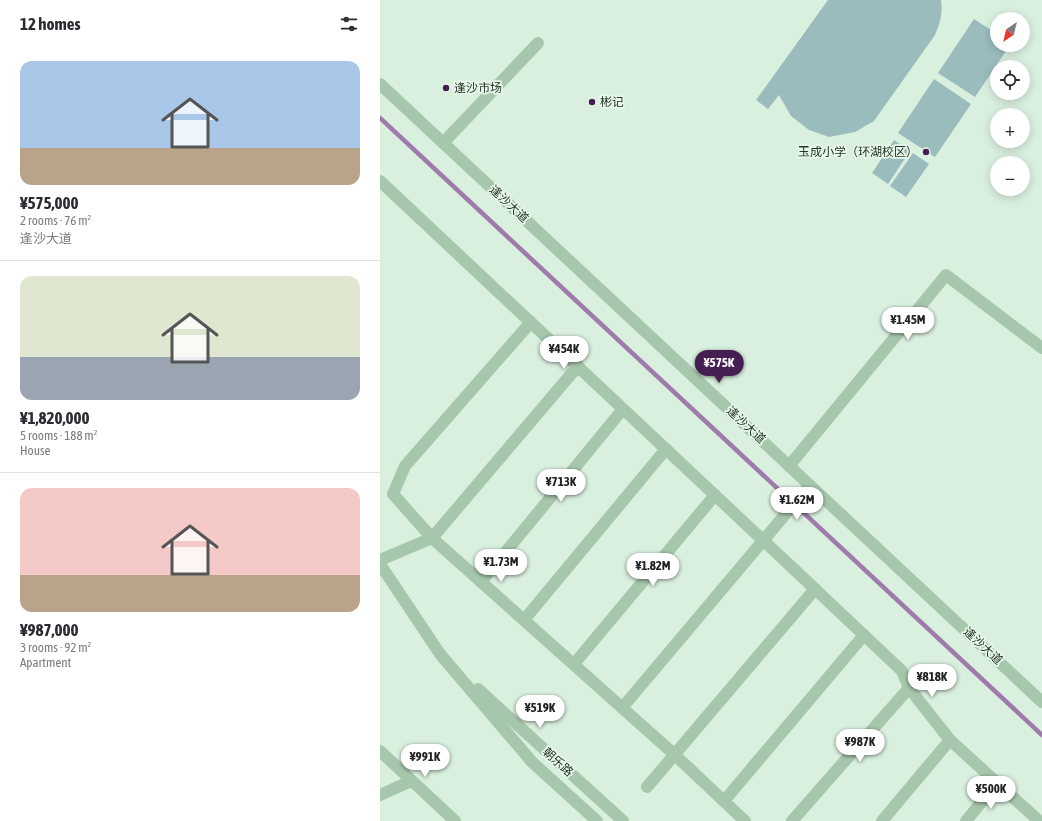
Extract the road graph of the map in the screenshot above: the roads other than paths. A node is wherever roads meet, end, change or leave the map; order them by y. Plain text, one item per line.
1 (538, 43) dead end
2 (380, 84) edge
3 (443, 143) junction
4 (380, 180) edge
5 (531, 322) junction
6 (1042, 348) edge
7 (578, 366) junction
8 (623, 409) junction
9 (666, 449) junction
10 (789, 466) junction
11 (810, 485) junction
12 (714, 495) junction
13 (432, 538) junction
14 (764, 541) junction
15 (380, 560) edge
16 (380, 564) edge
17 (481, 582) junction
18 (815, 589) junction
19 (524, 620) junction
20 (864, 635) junction
21 (440, 654) junction
22 (574, 664) junction
23 (909, 688) junction
24 (1042, 702) edge
25 (622, 708) junction
26 (950, 740) junction
27 (380, 751) edge
28 (675, 755) junction
29 (411, 781) junction
30 (997, 783) junction
31 (647, 787) dead end
32 (380, 796) edge
33 (724, 801) junction
34 (455, 821) edge
35 (597, 821) edge
36 (623, 821) edge
37 (746, 821) edge
38 (792, 821) edge
39 (882, 821) edge
40 (966, 821) edge
41 (1039, 821) edge

1 - 3 street
2 - 3 street, 逢沙大道
3 - 10 street, 逢沙大道
4 - 5 street
5 - 7 street
5 - 13 street
6 - 10 street
7 - 8 street
7 - 13 street
8 - 9 street
8 - 17 street
9 - 12 street
9 - 19 street
10 - 11 street, 逢沙大道
11 - 14 street
11 - 24 street, 逢沙大道
12 - 14 street
12 - 22 street
13 - 15 street
13 - 17 street
14 - 18 street
14 - 25 street
16 - 21 street, 朝乐路
17 - 19 street
18 - 20 street
18 - 28 street
19 - 22 street
20 - 23 street
20 - 33 street
21 - 35 street, 朝乐路
21 - 36 street, 朝乐路
22 - 25 street
23 - 26 street
23 - 38 street
25 - 28 street
26 - 30 street
26 - 39 street
27 - 29 street
28 - 31 street
28 - 33 street
29 - 32 street
29 - 34 street
30 - 40 street
30 - 41 street
33 - 37 street

